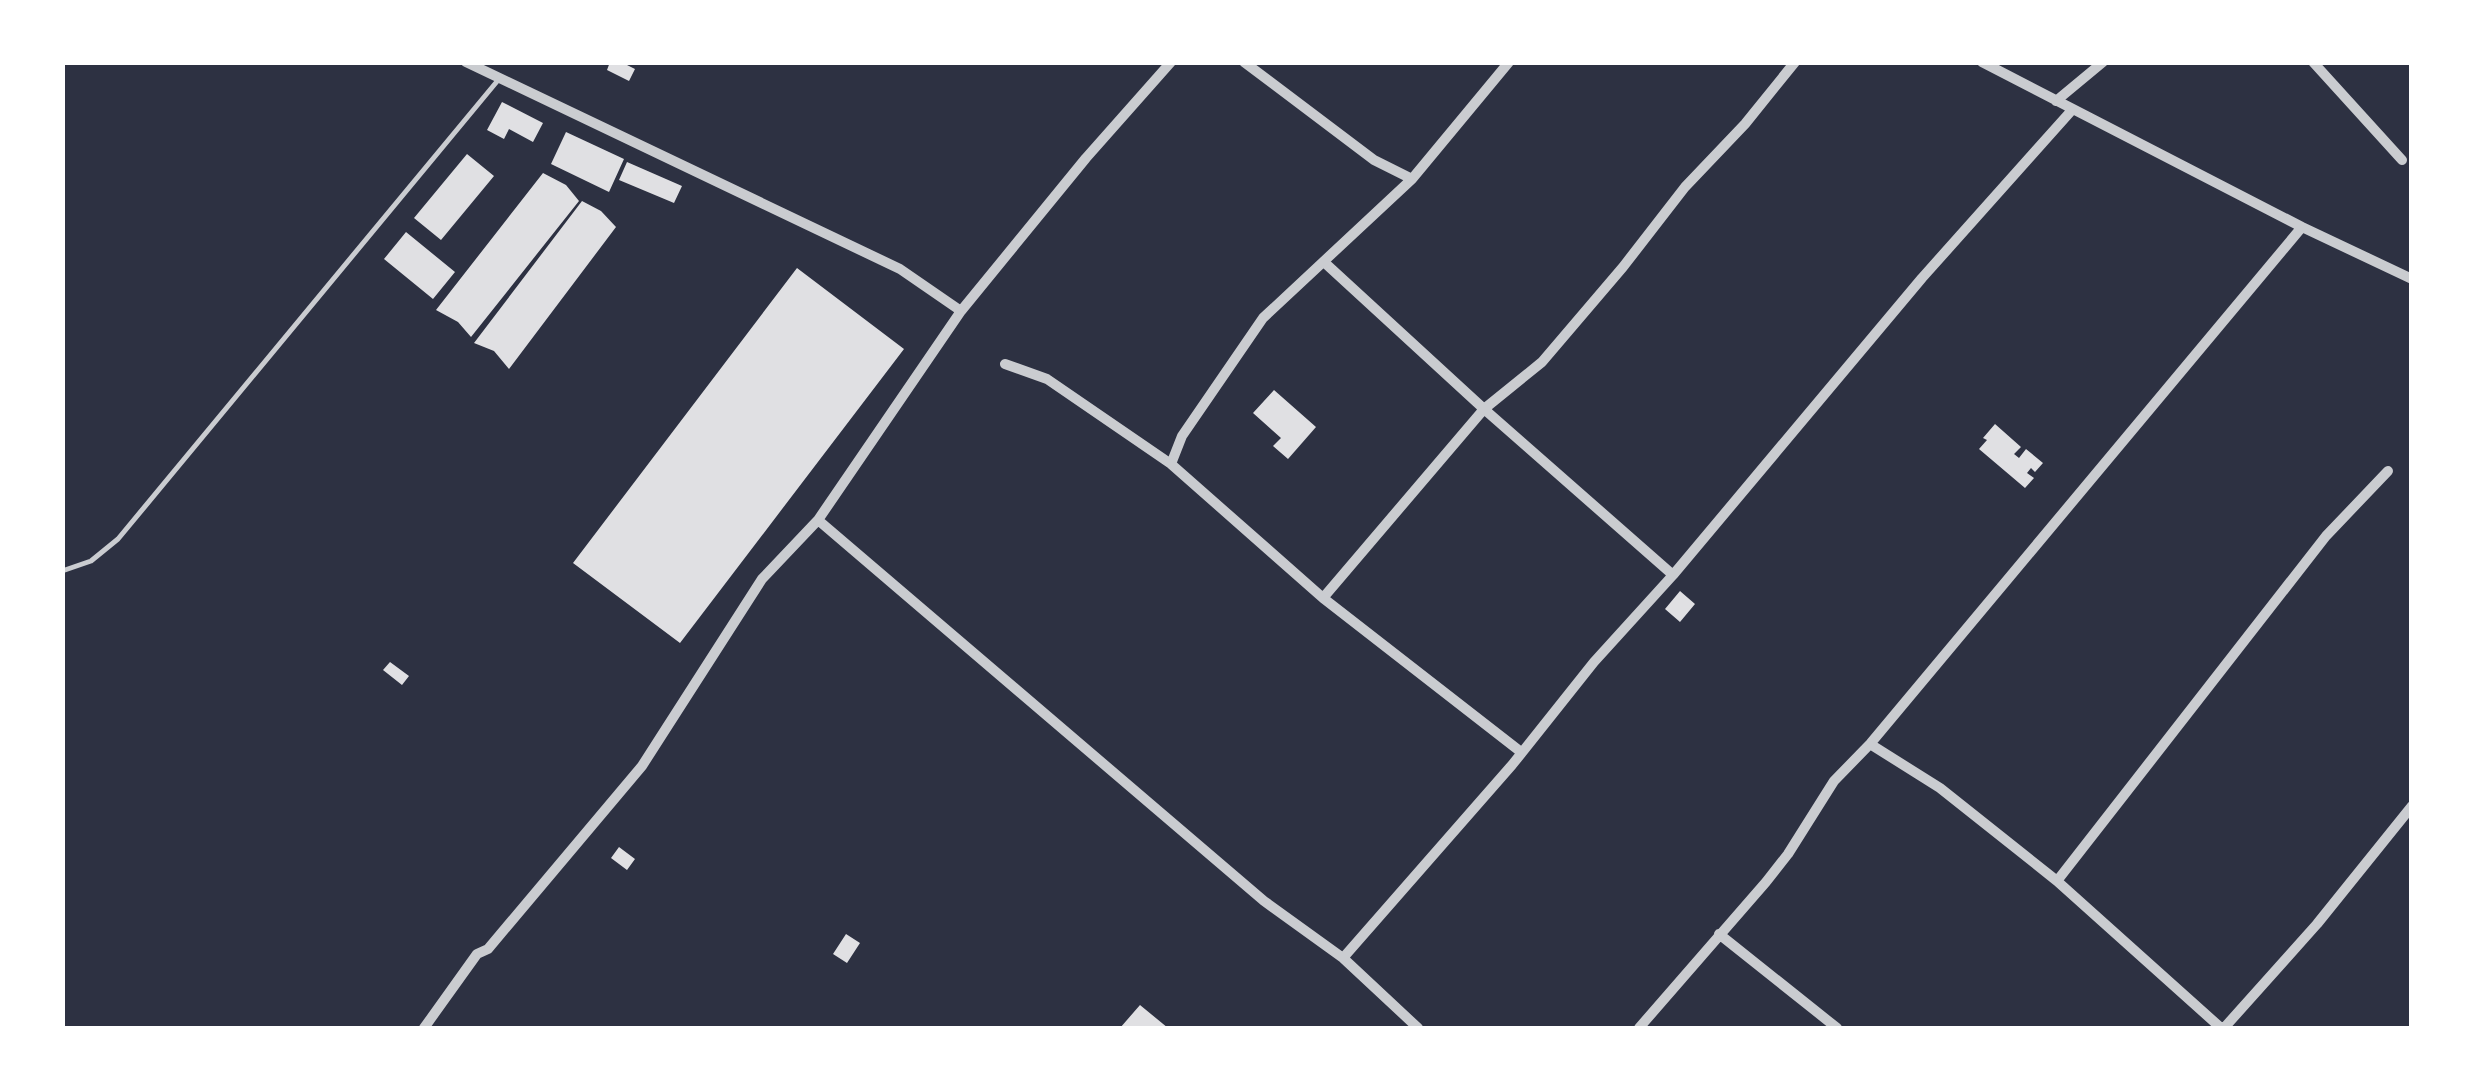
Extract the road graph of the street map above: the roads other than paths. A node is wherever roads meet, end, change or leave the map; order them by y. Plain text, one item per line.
1 (466, 62) edge
2 (1171, 62) edge
3 (1244, 62) edge
4 (1509, 62) edge
5 (1794, 62) edge
6 (1982, 62) edge
7 (2103, 62) edge
8 (2312, 62) edge
9 (500, 78) junction
10 (2056, 101) junction
11 (2072, 110) junction
12 (2402, 160) dead end
13 (1412, 179) junction
14 (2302, 227) junction
15 (1325, 263) junction
16 (2412, 279) edge
17 (961, 311) junction
18 (1005, 364) dead end
19 (1484, 409) junction
20 (1171, 464) junction
21 (2388, 471) dead end
22 (818, 520) junction
23 (62, 571) edge
24 (1672, 575) junction
25 (1323, 598) junction
26 (1870, 744) junction
27 (1522, 752) junction
28 (2412, 806) edge
29 (2057, 881) junction
30 (1719, 934) junction
31 (1342, 958) junction
32 (424, 1028) edge
33 (1418, 1028) edge
34 (1639, 1028) edge
35 (1837, 1028) edge
36 (2222, 1028) edge

1 - 9 street
2 - 17 street
3 - 13 street
4 - 13 street
5 - 19 street
6 - 10 street
7 - 10 street
8 - 12 street
9 - 17 street
9 - 23 lane
10 - 11 street
11 - 14 street
11 - 24 street
13 - 15 street
14 - 16 street
14 - 26 street
15 - 19 street
15 - 20 street
17 - 22 street
18 - 20 street
19 - 24 street
19 - 25 street
20 - 25 street
21 - 29 street
22 - 31 street
22 - 32 street
24 - 27 street
25 - 27 street
26 - 29 street
26 - 30 street
27 - 31 street
28 - 36 street
29 - 36 street
30 - 34 street
30 - 35 street
31 - 33 street

